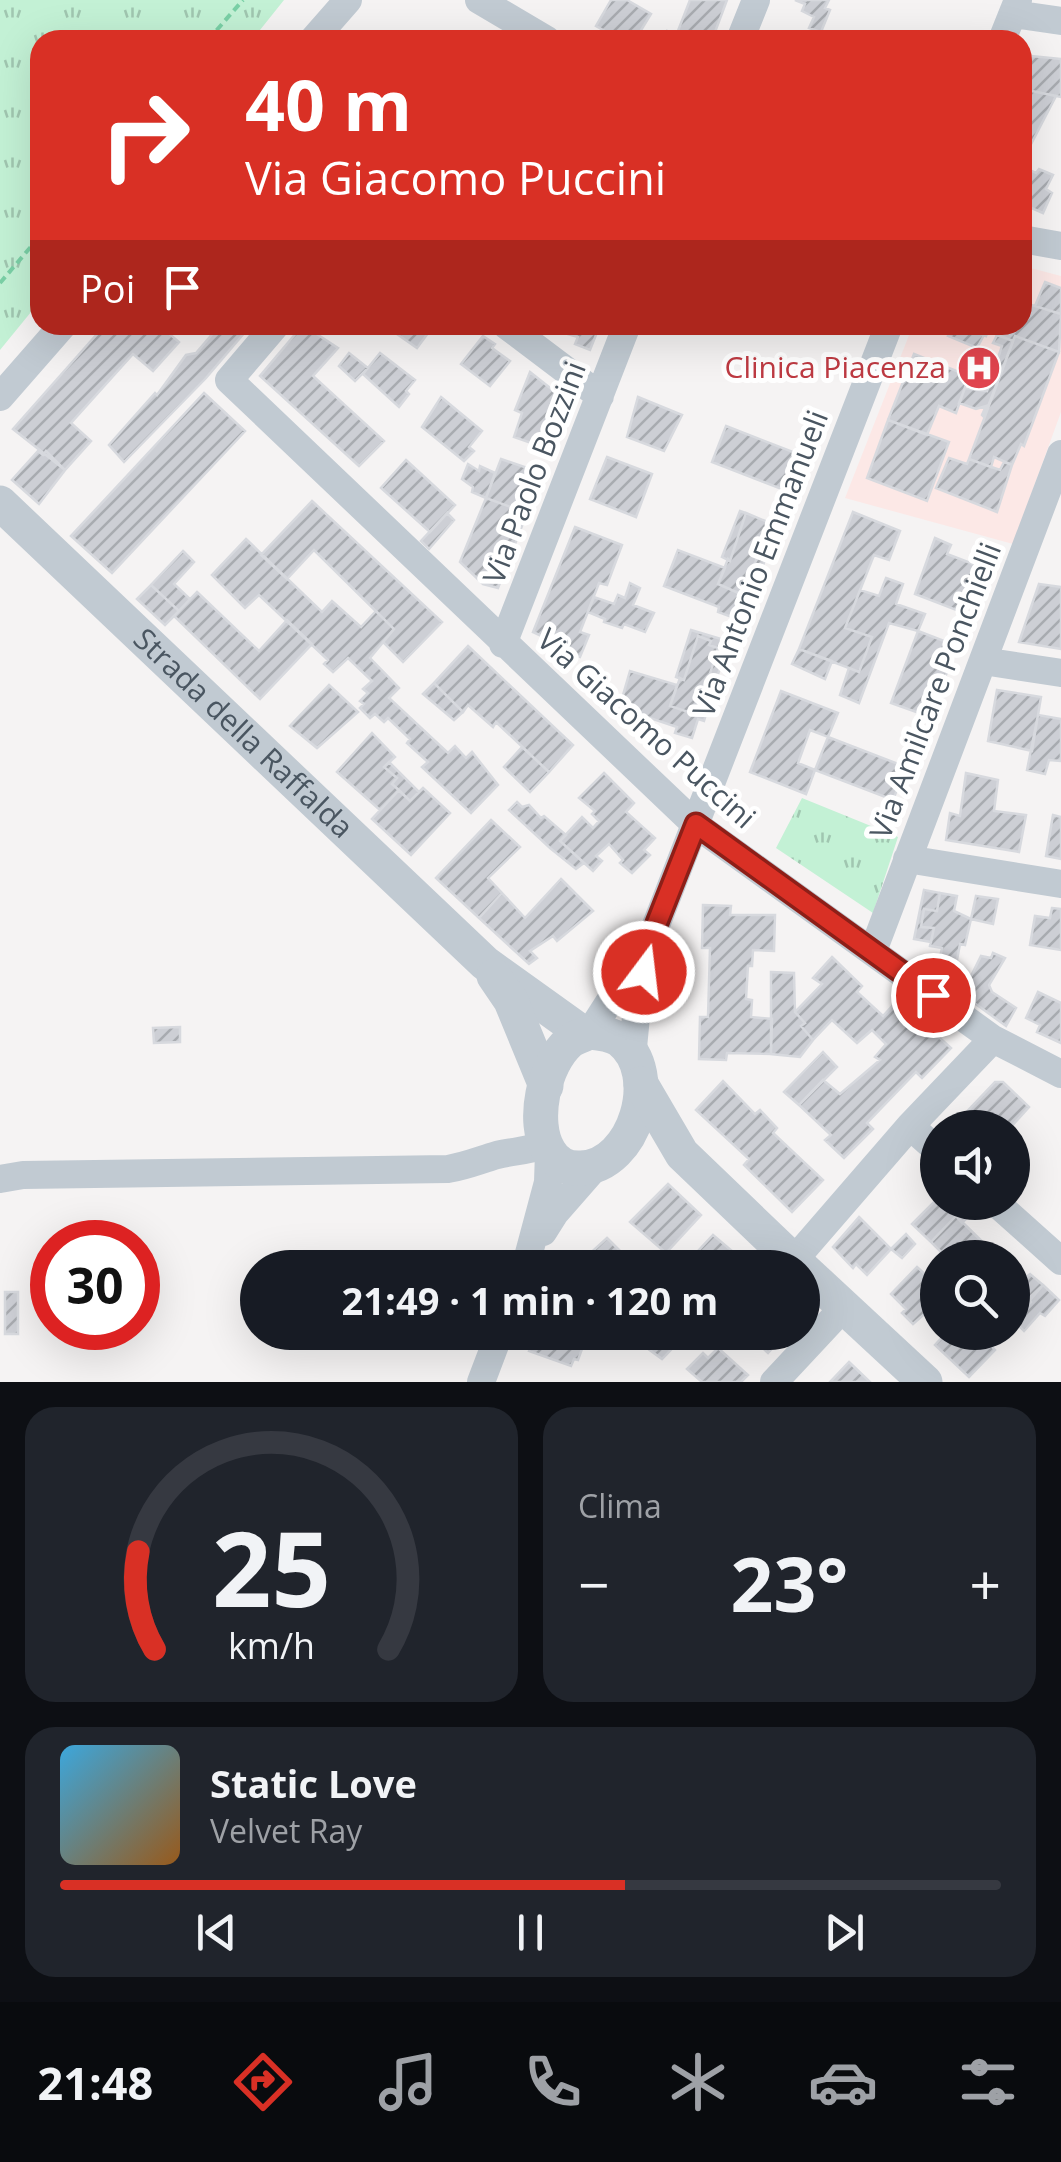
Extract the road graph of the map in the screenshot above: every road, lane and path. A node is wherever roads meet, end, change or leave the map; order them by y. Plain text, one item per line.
1 (243, 0) edge
2 (348, 0) edge
3 (479, 0) edge
4 (756, 0) edge
5 (1011, 18) edge
6 (1061, 22) edge
7 (217, 30) edge
8 (322, 30) edge
9 (531, 30) edge
10 (744, 30) edge
11 (1032, 241) edge
12 (1061, 246) edge
13 (30, 248) edge
14 (0, 283) edge
15 (54, 335) edge
16 (267, 335) edge
17 (519, 335) edge
18 (623, 335) edge
19 (885, 335) edge
20 (600, 396) junction
21 (0, 397) edge
22 (1059, 463) edge
23 (0, 504) edge
24 (503, 644) junction
25 (984, 660) junction
26 (1061, 673) edge
27 (696, 824) junction
28 (907, 859) junction
29 (1061, 884) edge
30 (651, 938) junction
31 (873, 951) junction
32 (485, 963) junction
33 (587, 1033) junction
34 (993, 1039) junction
35 (636, 1071) junction
36 (1061, 1074) edge
37 (544, 1096) junction
38 (910, 1126) junction
39 (920, 1135) edge
40 (548, 1148) junction
41 (682, 1154) junction
42 (497, 1155) junction
43 (609, 1156) junction
44 (0, 1179) edge
45 (1015, 1220) edge
46 (530, 1250) edge
47 (533, 1250) edge
48 (783, 1250) edge
49 (811, 1250) edge
50 (1061, 1262) edge
51 (820, 1285) edge
52 (844, 1307) junction
53 (493, 1350) edge
54 (480, 1382) edge
55 (774, 1382) edge
56 (925, 1382) edge

1 - 7 path
2 - 8 street
3 - 9 street
4 - 10 street
5 - 6 street
11 - 12 street
13 - 14 path
15 - 21 street
16 - 24 street, Via Giacomo Puccini
17 - 20 street
18 - 20 street, Via Paolo Bozzini
19 - 27 street, Via Antonio Emmanueli
20 - 24 street, Via Paolo Bozzini
22 - 25 street, Via Amilcare Ponchielli
23 - 32 street, Strada della Raffalda
24 - 27 street, Via Giacomo Puccini
25 - 26 street
25 - 28 street, Via Amilcare Ponchielli
27 - 30 street, Via Antonio Emmanueli
27 - 31 street, Via Giacomo Puccini
28 - 29 street
28 - 31 street, Via Amilcare Ponchielli
30 - 33 street, Via Antonio Emmanueli
30 - 35 street, Via Antonio Emmanueli
31 - 34 street, Via Giacomo Puccini
32 - 33 street, Strada della Raffalda
32 - 37 street, Strada della Raffalda
33 - 35 street, Strada della Raffalda
33 - 37 street
34 - 36 street, Via Giacomo Puccini
34 - 38 street
35 - 41 street, Strada della Raffalda
35 - 43 street
37 - 40 street, Strada della Raffalda
37 - 42 street
38 - 39 street
38 - 49 street
40 - 42 street
40 - 43 street
40 - 46 street
41 - 43 street
41 - 48 street, Strada della Raffalda
42 - 44 street
43 - 47 street
45 - 50 street
51 - 52 street, Strada della Raffalda
52 - 55 street
52 - 56 street, Strada della Raffalda
53 - 54 street

